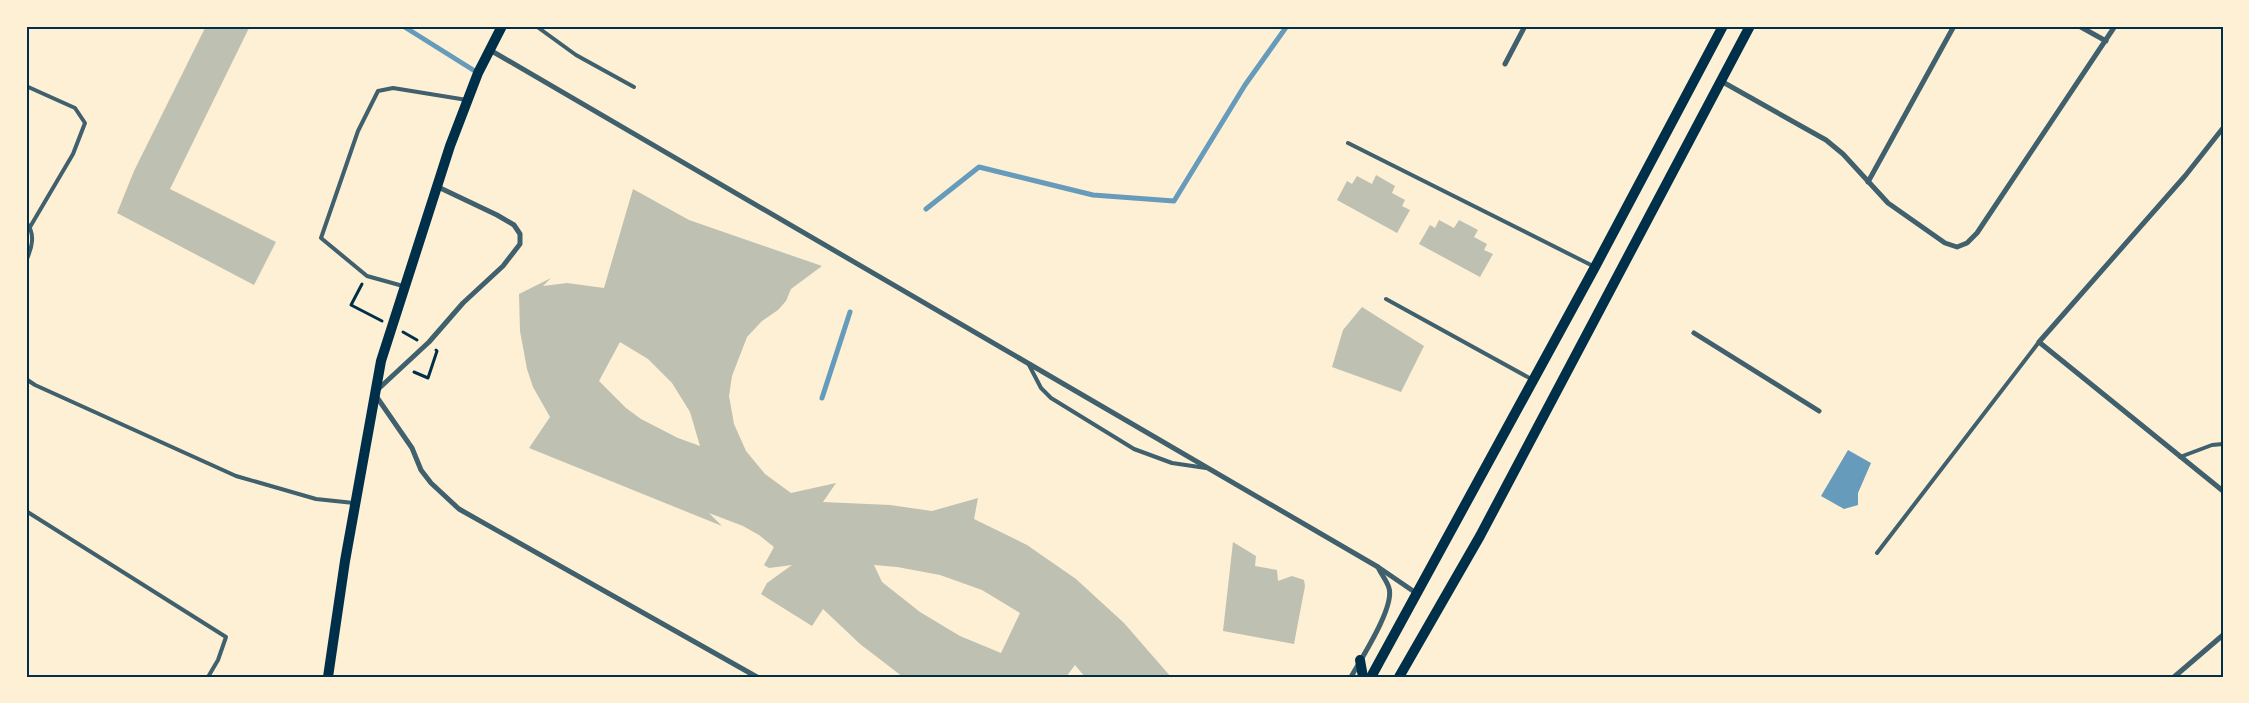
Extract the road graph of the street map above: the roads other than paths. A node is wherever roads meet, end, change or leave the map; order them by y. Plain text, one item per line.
1 (502, 26) edge
2 (536, 26) edge
3 (1525, 26) edge
4 (1723, 26) edge
5 (1750, 26) edge
6 (1954, 26) edge
7 (2079, 26) edge
8 (2115, 26) edge
9 (2106, 41) junction
10 (490, 50) junction
11 (1505, 64) dead end
12 (1721, 81) junction
13 (26, 86) edge
14 (634, 87) dead end
15 (467, 100) junction
16 (2223, 128) edge
17 (1348, 143) dead end
18 (1868, 182) junction
19 (436, 186) junction
20 (26, 222) edge
21 (30, 227) junction
22 (26, 261) edge
23 (1595, 267) junction
24 (404, 287) junction
25 (1386, 298) dead end
26 (1694, 333) dead end
27 (2039, 342) junction
28 (1028, 363) junction
29 (26, 379) edge
30 (1533, 380) junction
31 (374, 394) junction
32 (1819, 411) dead end
33 (2223, 444) edge
34 (2180, 457) junction
35 (1208, 468) junction
36 (2223, 492) edge
37 (355, 504) junction
38 (26, 511) edge
39 (1877, 553) dead end
40 (1378, 567) junction
41 (1416, 592) junction
42 (2223, 636) edge
43 (1360, 660) junction
44 (208, 677) edge
45 (328, 677) edge
46 (757, 677) edge
47 (1350, 677) edge
48 (1363, 677) edge
49 (1371, 677) edge
50 (1399, 677) edge
51 (2174, 677) edge

1 - 10 main road
2 - 14 lane
3 - 11 street
4 - 23 main road
5 - 12 main road
6 - 18 street
7 - 9 street
8 - 9 street
9 - 18 street
10 - 15 main road
10 - 28 street
12 - 18 street
12 - 50 main road
13 - 21 lane
15 - 19 main road
15 - 24 lane
16 - 27 street
17 - 23 lane
19 - 24 main road
19 - 31 street
20 - 21 lane
21 - 22 lane
23 - 30 main road
24 - 31 main road
25 - 30 lane
26 - 32 street
27 - 34 street
27 - 39 lane
28 - 35 street
28 - 35 lane
29 - 37 lane
30 - 41 main road
31 - 37 main road
31 - 46 street
33 - 34 lane
34 - 36 street
35 - 40 street
37 - 45 main road
38 - 44 lane
40 - 41 street
40 - 43 street
41 - 49 main road
42 - 51 street
43 - 47 street
43 - 48 main road

